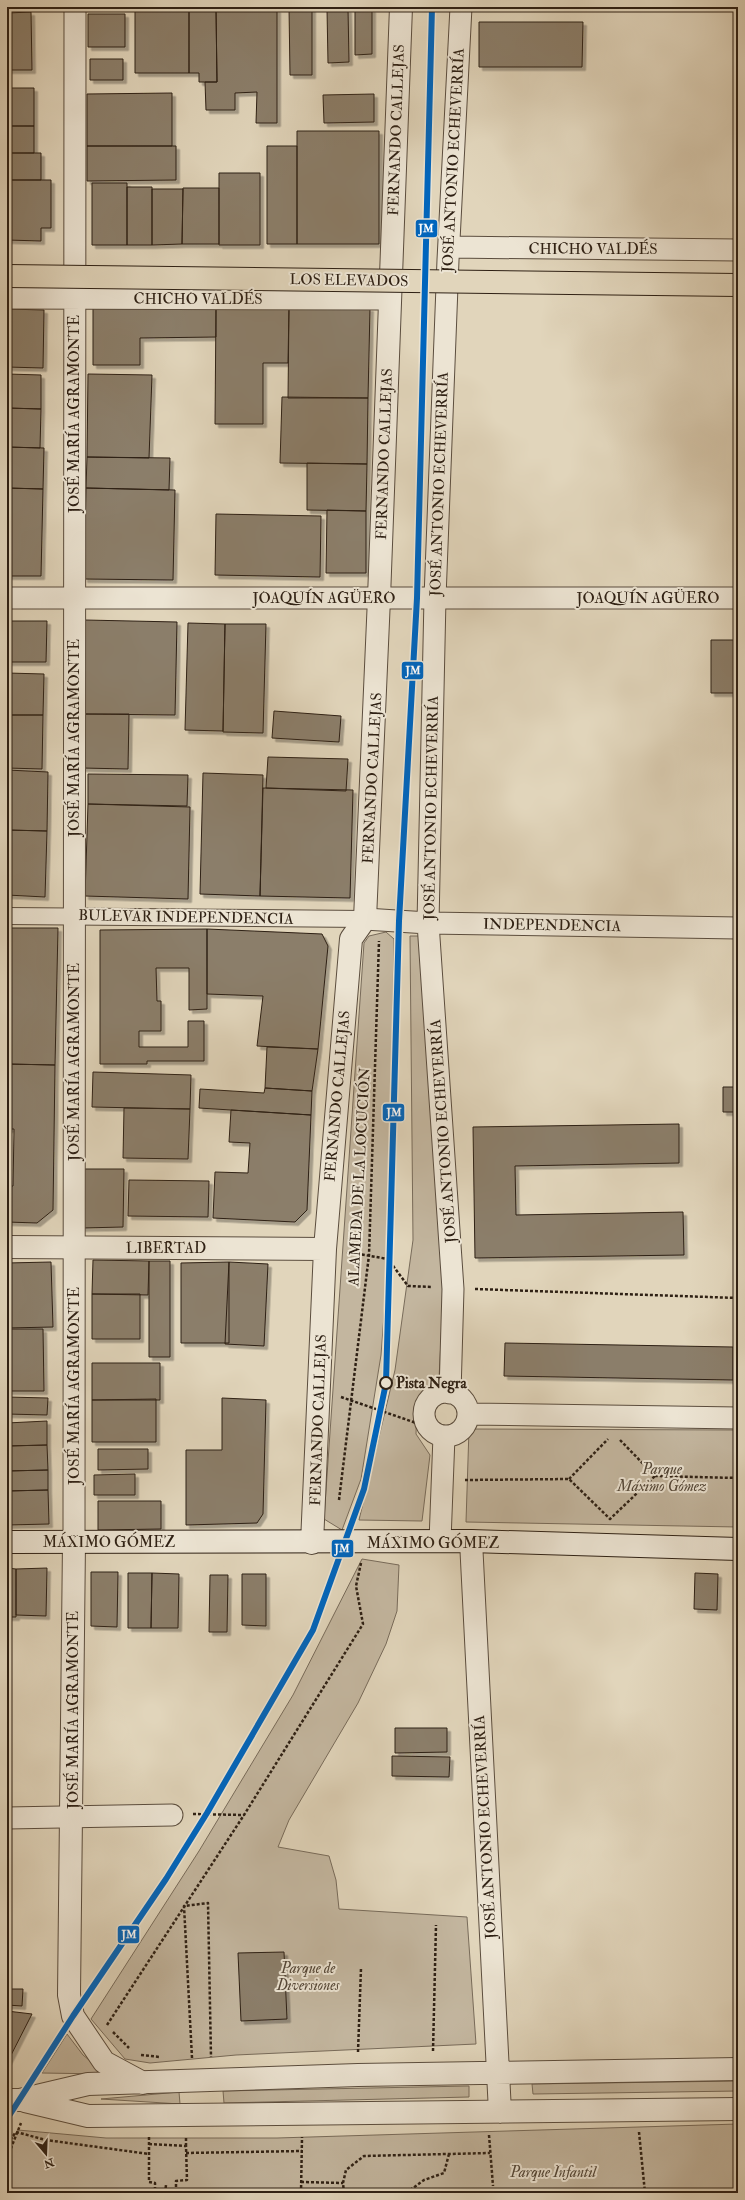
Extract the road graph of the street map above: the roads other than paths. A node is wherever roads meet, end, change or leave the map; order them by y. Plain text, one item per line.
1 (75, 7) edge
2 (400, 7) edge
3 (461, 7) edge
4 (449, 248) junction
5 (738, 250) edge
6 (7, 276) edge
7 (738, 285) edge
8 (7, 298) edge
9 (74, 298) junction
10 (390, 299) junction
11 (7, 598) edge
12 (74, 598) junction
13 (379, 598) junction
14 (435, 598) junction
15 (738, 598) edge
16 (7, 916) edge
17 (74, 916) junction
18 (373, 920) junction
19 (428, 923) junction
20 (738, 928) edge
21 (7, 1247) edge
22 (74, 1248) junction
23 (325, 1249) junction
24 (450, 1393) junction
25 (468, 1414) junction
26 (738, 1418) edge
27 (436, 1432) junction
28 (471, 1541) junction
29 (7, 1542) edge
30 (74, 1542) junction
31 (440, 1542) junction
32 (312, 1543) junction
33 (738, 1549) edge
34 (172, 1815) road end
35 (72, 1817) junction
36 (7, 1818) edge
37 (738, 2069) edge
38 (499, 2072) junction
39 (144, 2083) junction
40 (20, 2101) edge
41 (738, 2109) edge
42 (494, 2112) junction

1 - 9 street, JOSÉ MARÍA AGRAMONTE
2 - 10 street, FERNANDO CALLEJAS
3 - 4 street, JOSÉ ANTONIO ECHEVERRÍA
4 - 5 street, CHICHO VALDÉS
4 - 14 street, JOSÉ ANTONIO ECHEVERRÍA
6 - 7 main road, LOS ELEVADOS, bridge
8 - 9 street, CHICHO VALDÉS
9 - 10 street, CHICHO VALDÉS
9 - 12 street, JOSÉ MARÍA AGRAMONTE
10 - 13 street, FERNANDO CALLEJAS
11 - 12 street, JOAQUÍN AGÜERO
12 - 13 street, JOAQUÍN AGÜERO
12 - 17 street, JOSÉ MARÍA AGRAMONTE
13 - 14 street, JOAQUÍN AGÜERO
13 - 18 street, FERNANDO CALLEJAS
14 - 15 street, JOAQUÍN AGÜERO
14 - 19 street, JOSÉ ANTONIO ECHEVERRÍA
16 - 17 street, BULEVAR INDEPENDENCIA
17 - 18 street, BULEVAR INDEPENDENCIA
17 - 22 street, JOSÉ MARÍA AGRAMONTE
18 - 19 street, INDEPENDENCIA
18 - 23 street, FERNANDO CALLEJAS
19 - 20 street, INDEPENDENCIA
19 - 24 street, JOSÉ ANTONIO ECHEVERRÍA
21 - 22 street, LIBERTAD
22 - 23 street, LIBERTAD
22 - 30 street, JOSÉ MARÍA AGRAMONTE
23 - 32 street, FERNANDO CALLEJAS
24 - 25 street
24 - 27 street
25 - 26 street
25 - 27 street
27 - 31 street
28 - 31 street, MÁXIMO GÓMEZ
28 - 33 street, MÁXIMO GÓMEZ
28 - 38 street, JOSÉ ANTONIO ECHEVERRÍA
29 - 30 street, MÁXIMO GÓMEZ
30 - 32 street, MÁXIMO GÓMEZ
30 - 35 street, JOSÉ MARÍA AGRAMONTE
31 - 32 street, MÁXIMO GÓMEZ
34 - 35 street
35 - 36 street
35 - 39 street, JOSÉ MARÍA AGRAMONTE
37 - 38 street
38 - 39 street
38 - 42 street, JOSÉ ANTONIO ECHEVERRÍA
39 - 40 street
40 - 42 street
41 - 42 street

